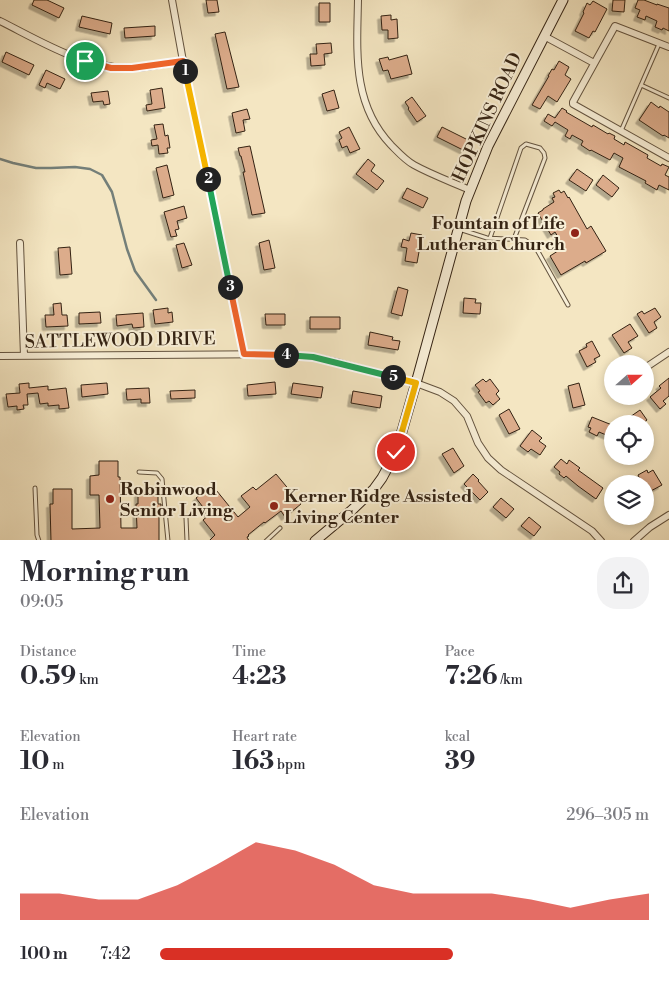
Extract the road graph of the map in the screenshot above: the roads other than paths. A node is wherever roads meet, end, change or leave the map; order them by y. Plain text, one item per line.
1 (172, 0) edge
2 (358, 0) edge
3 (563, 0) edge
4 (0, 20) edge
5 (544, 36) junction
6 (659, 43) junction
7 (669, 47) edge
8 (183, 61) junction
9 (594, 63) junction
10 (641, 85) junction
11 (669, 98) edge
12 (621, 131) junction
13 (669, 158) edge
14 (470, 190) junction
15 (458, 229) junction
16 (490, 238) junction
17 (514, 239) junction
18 (20, 243) dead end
19 (568, 305) dead end
20 (669, 352) edge
21 (244, 354) junction
22 (0, 356) edge
23 (24, 356) junction
24 (654, 362) edge
25 (416, 383) junction
26 (139, 472) dead end
27 (35, 488) dead end
28 (669, 516) edge
29 (186, 518) dead end
30 (280, 528) dead end
31 (39, 540) edge
32 (168, 540) edge
33 (187, 540) edge
34 (266, 540) edge
35 (315, 540) edge
36 (601, 540) edge
37 (634, 540) edge

1 - 8 street
2 - 14 street
3 - 5 main road, HOPKINS ROAD
4 - 8 street
5 - 9 street
5 - 14 main road, HOPKINS ROAD
6 - 7 street
6 - 9 street
6 - 10 lane
8 - 21 street
9 - 12 street
10 - 11 lane
10 - 12 lane
12 - 13 street
14 - 15 main road, HOPKINS ROAD
15 - 16 lane
15 - 25 main road, HOPKINS ROAD
16 - 17 lane
16 - 17 lane
17 - 19 lane
18 - 23 street
20 - 24 street
21 - 23 street, SATTLEWOOD DRIVE
21 - 25 street, SATTLEWOOD DRIVE
22 - 23 street, SATTLEWOOD DRIVE
25 - 35 main road, HOPKINS ROAD
25 - 36 street, SATTLEWOOD DRIVE
26 - 32 lane
27 - 31 lane
28 - 37 street
29 - 33 lane
30 - 34 lane

